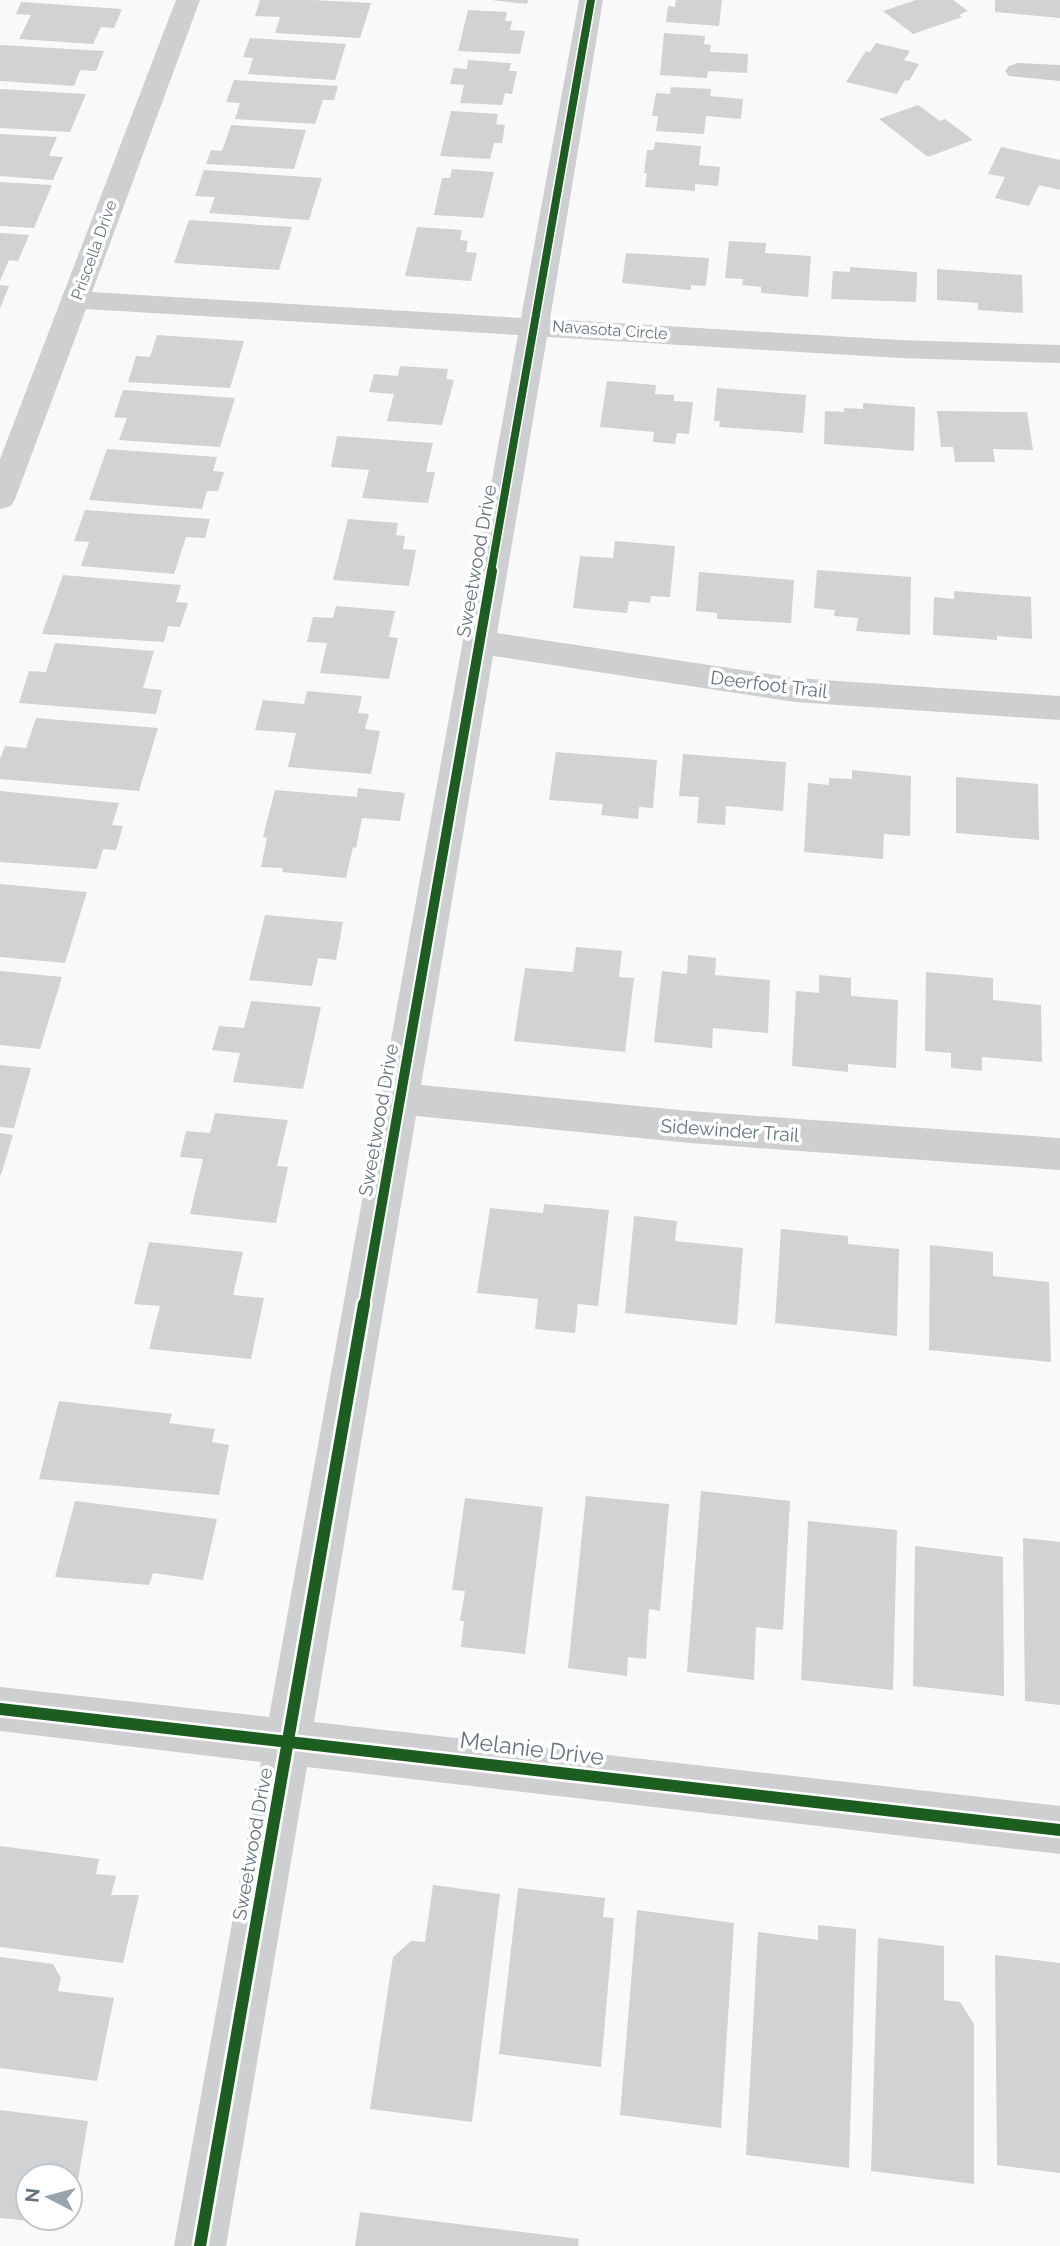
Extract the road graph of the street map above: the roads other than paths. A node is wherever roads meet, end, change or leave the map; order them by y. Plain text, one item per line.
1 (188, 0) edge
2 (591, 0) edge
3 (1018, 71) dead end
4 (1060, 73) edge
5 (75, 300) junction
6 (534, 325) junction
7 (1060, 354) edge
8 (0, 499) edge
9 (480, 642) junction
10 (1060, 708) edge
11 (400, 1099) junction
12 (1060, 1154) edge
13 (0, 1709) edge
14 (288, 1742) junction
15 (1060, 1830) edge
16 (200, 2246) edge

1 - 5 street, Priscella Drive
2 - 6 street, Sweetwood Drive
3 - 4 street
5 - 6 street, Navasota Circle
5 - 8 street, Priscella Drive
6 - 7 street, Navasota Circle
6 - 9 street, Sweetwood Drive
9 - 10 street, Deerfoot Trail
9 - 11 street, Sweetwood Drive
11 - 12 street, Sidewinder Trail
11 - 14 street, Sweetwood Drive
13 - 14 street, Melanie Drive
14 - 15 street, Melanie Drive
14 - 16 street, Sweetwood Drive

